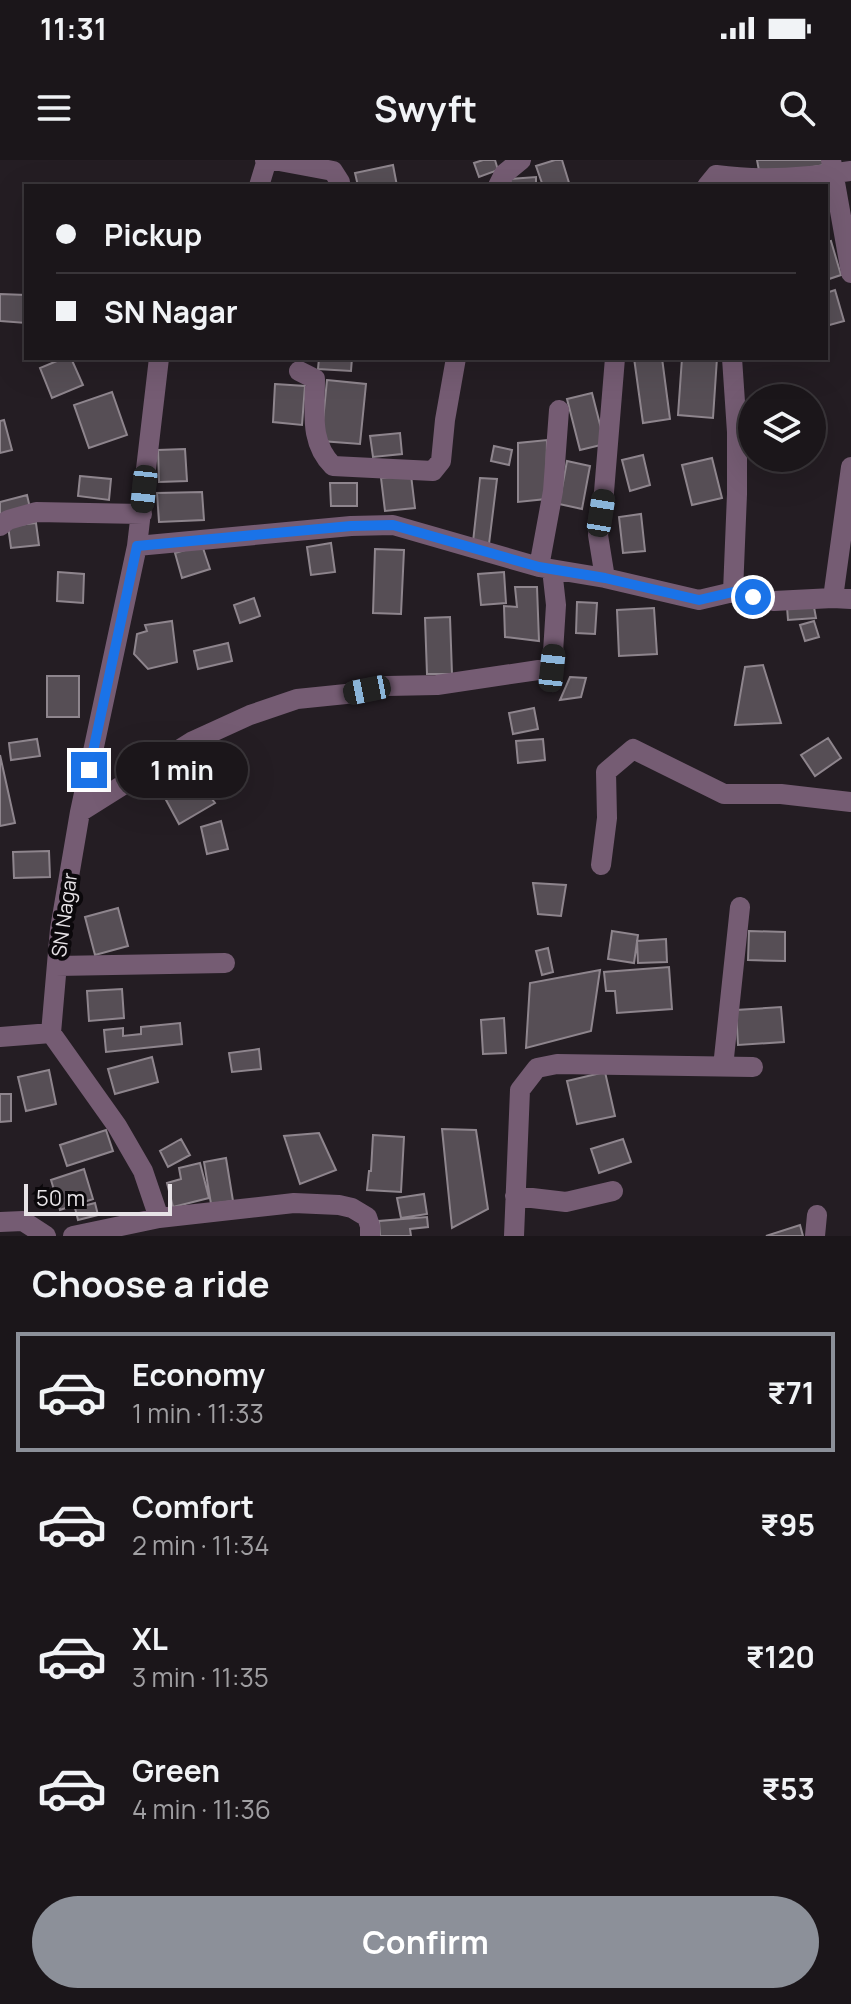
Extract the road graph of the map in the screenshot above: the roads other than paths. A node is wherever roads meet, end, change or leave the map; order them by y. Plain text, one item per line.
1 (265, 160) edge
2 (274, 160) edge
3 (521, 160) edge
4 (838, 168) edge
5 (340, 182) dead end
6 (260, 184) edge
7 (499, 184) edge
8 (709, 184) edge
9 (851, 273) edge
10 (159, 360) edge
11 (456, 360) edge
12 (615, 360) edge
13 (732, 360) edge
14 (299, 371) dead end
15 (559, 410) dead end
16 (851, 467) edge
17 (142, 514) junction
18 (0, 526) edge
19 (137, 546) junction
20 (546, 569) junction
21 (605, 578) junction
22 (733, 592) junction
23 (842, 598) edge
24 (851, 802) edge
25 (80, 812) junction
26 (601, 865) dead end
27 (740, 907) dead end
28 (225, 963) dead end
29 (57, 966) junction
30 (51, 1033) junction
31 (0, 1037) edge
32 (723, 1067) junction
33 (753, 1067) dead end
34 (613, 1191) dead end
35 (515, 1196) junction
36 (159, 1218) junction
37 (0, 1222) edge
38 (46, 1236) edge
39 (73, 1236) edge
40 (370, 1236) edge
41 (514, 1236) edge

1 - 6 street
2 - 5 street
3 - 7 street
4 - 8 street
4 - 9 street
10 - 17 street, SN Nagar
11 - 14 street
12 - 21 street
13 - 22 street
15 - 20 street
16 - 23 street
17 - 18 street
17 - 19 street, SN Nagar
19 - 20 street
19 - 25 street, SN Nagar
20 - 21 street
20 - 25 street
21 - 22 street
22 - 23 street
24 - 26 street
25 - 29 street, SN Nagar
27 - 32 street
28 - 29 street
29 - 30 street, SN Nagar
30 - 31 street
30 - 36 street
32 - 33 street
32 - 35 street
34 - 35 street
35 - 41 street
36 - 39 street
36 - 40 street
37 - 38 street

